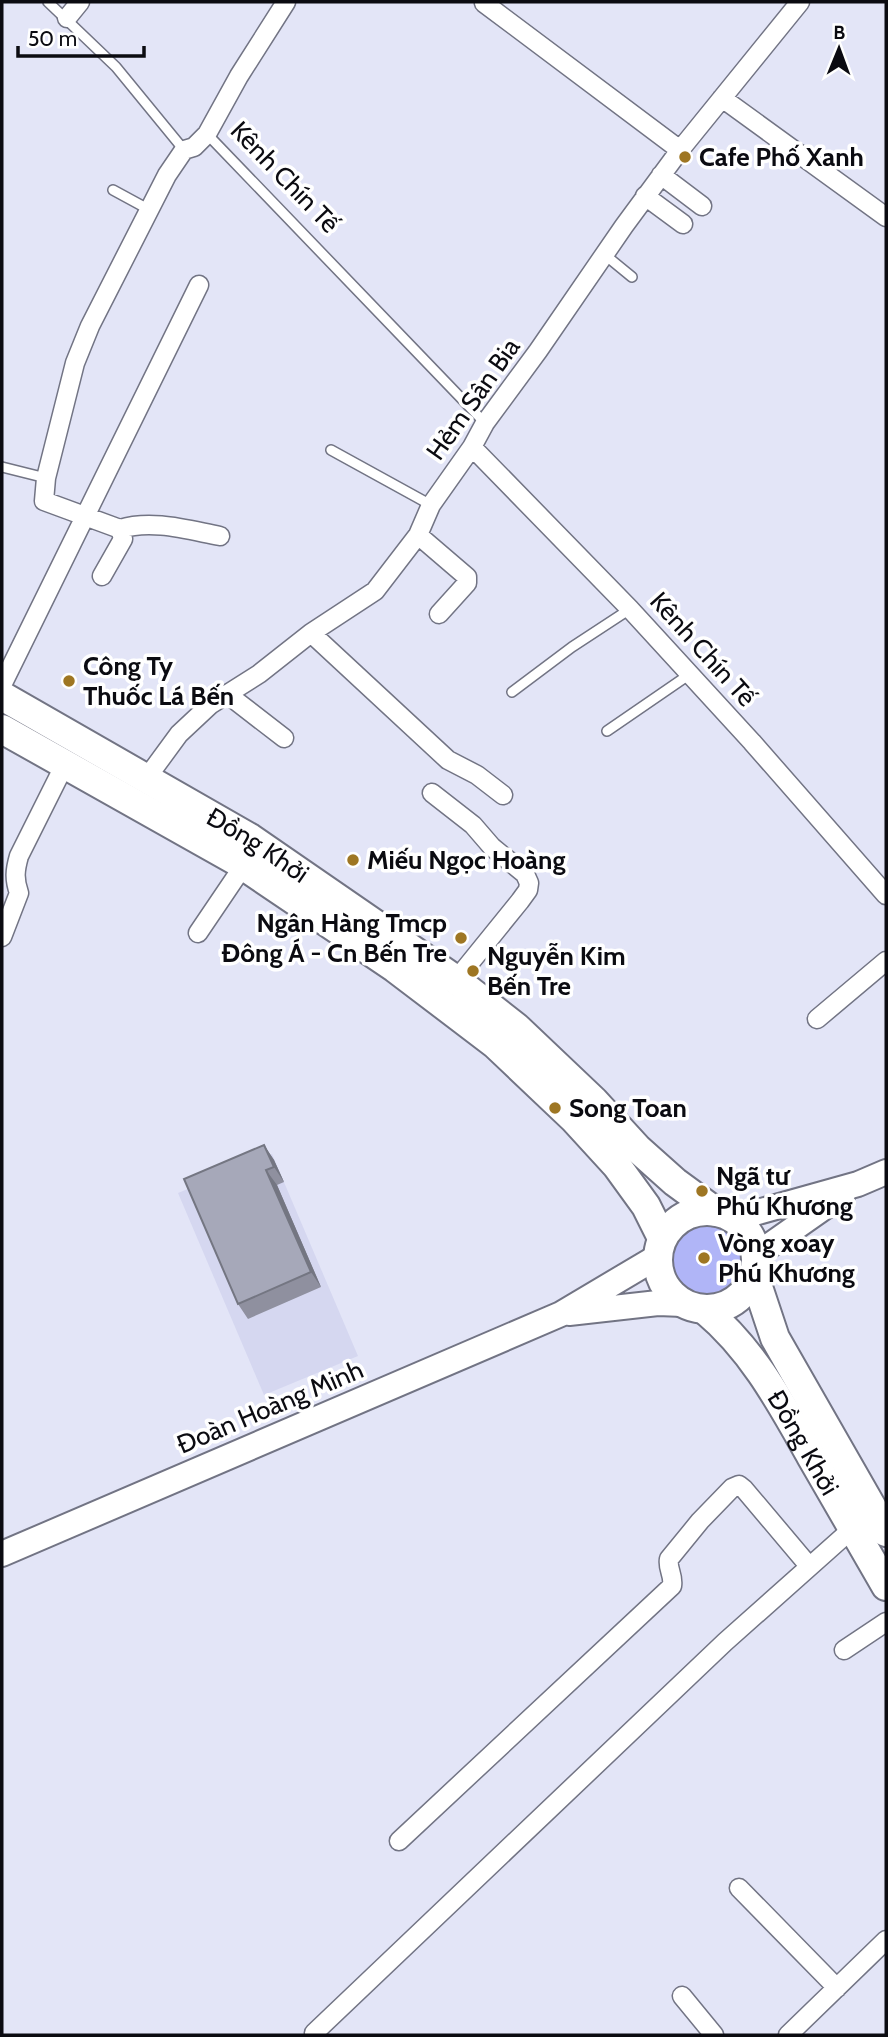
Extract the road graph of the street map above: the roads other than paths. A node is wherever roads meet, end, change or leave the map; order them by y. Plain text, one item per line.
1 (48, 2) edge
2 (286, 2) edge
3 (800, 2) edge
4 (484, 3) edge
5 (72, 11) edge
6 (722, 98) junction
7 (197, 142) junction
8 (680, 150) junction
9 (661, 175) junction
10 (113, 190) dead end
11 (645, 197) junction
12 (702, 206) dead end
13 (148, 209) junction
14 (886, 217) edge
15 (683, 224) dead end
16 (604, 254) junction
17 (632, 277) dead end
18 (200, 285) dead end
19 (485, 423) junction
20 (472, 447) junction
21 (331, 450) dead end
22 (2, 467) edge
23 (46, 478) junction
24 (431, 505) junction
25 (87, 516) junction
26 (120, 529) junction
27 (418, 535) junction
28 (220, 536) dead end
29 (102, 576) dead end
30 (630, 609) junction
31 (439, 614) dead end
32 (311, 633) junction
33 (690, 674) junction
34 (2, 685) edge
35 (512, 692) dead end
36 (228, 694) junction
37 (2, 696) edge
38 (2, 729) edge
39 (607, 732) dead end
40 (284, 738) dead end
41 (65, 764) junction
42 (146, 779) junction
43 (432, 793) dead end
44 (503, 795) dead end
45 (243, 855) junction
46 (886, 895) edge
47 (198, 933) dead end
48 (2, 937) edge
49 (886, 961) edge
50 (456, 980) junction
51 (817, 1020) dead end
52 (584, 1110) junction
53 (886, 1172) edge
54 (858, 1184) junction
55 (725, 1215) junction
56 (660, 1247) junction
57 (755, 1265) junction
58 (694, 1307) junction
59 (561, 1314) junction
60 (852, 1529) junction
61 (886, 1532) edge
62 (2, 1554) edge
63 (809, 1566) junction
64 (886, 1586) edge
65 (886, 1622) edge
66 (845, 1650) dead end
67 (399, 1841) dead end
68 (739, 1888) dead end
69 (886, 1940) edge
70 (837, 1988) junction
71 (682, 1996) dead end
72 (314, 2033) dead end
73 (714, 2035) edge
74 (788, 2035) edge

1 - 5 lane, Kênh Chín Tế
2 - 7 street
3 - 6 street, Hẻm Sân Bia
4 - 8 street
5 - 7 lane, Kênh Chín Tế
6 - 8 street, Hẻm Sân Bia
6 - 14 street
7 - 13 street
7 - 19 lane, Kênh Chín Tế
8 - 9 street, Hẻm Sân Bia
9 - 11 street, Hẻm Sân Bia
9 - 12 street
10 - 13 lane
11 - 15 street
11 - 16 street, Hẻm Sân Bia
13 - 23 street
16 - 17 lane
16 - 19 street, Hẻm Sân Bia
18 - 25 street
19 - 20 street, Hẻm Sân Bia
20 - 24 street, Hẻm Sân Bia
20 - 30 street, Kênh Chín Tế
21 - 24 lane
22 - 23 lane
23 - 25 street
24 - 27 street, Hẻm Sân Bia
25 - 26 street
25 - 34 street
26 - 28 street
26 - 29 street
27 - 31 street
27 - 32 street, Hẻm Sân Bia
30 - 33 street, Kênh Chín Tế
30 - 35 lane
32 - 36 street, Hẻm Sân Bia
32 - 44 street
33 - 39 lane
33 - 46 street, Kênh Chín Tế
36 - 40 street
36 - 42 street, Hẻm Sân Bia
37 - 42 main road, Đồng Khởi
38 - 41 main road, Đồng Khởi
41 - 45 main road, Đồng Khởi
41 - 48 street
42 - 45 main road, Đồng Khởi
43 - 50 street
45 - 47 street
45 - 50 main road, Đồng Khởi
45 - 52 main road, Đồng Khởi
49 - 51 street
50 - 52 main road, Đồng Khởi
52 - 55 main road, Đồng Khởi
52 - 56 main road, Đồng Khởi
53 - 54 main road
54 - 55 main road
54 - 57 main road
55 - 56 main road
55 - 57 main road
56 - 58 main road
56 - 59 main road, Đoàn Hoàng Minh
57 - 58 main road
57 - 61 main road, Đồng Khởi
58 - 59 main road, Đoàn Hoàng Minh
58 - 60 main road, Đồng Khởi
59 - 62 main road, Đoàn Hoàng Minh
60 - 63 street
60 - 64 main road, Đồng Khởi
63 - 67 street
63 - 72 street
65 - 66 street
68 - 70 street
69 - 70 street
70 - 74 street
71 - 73 street

